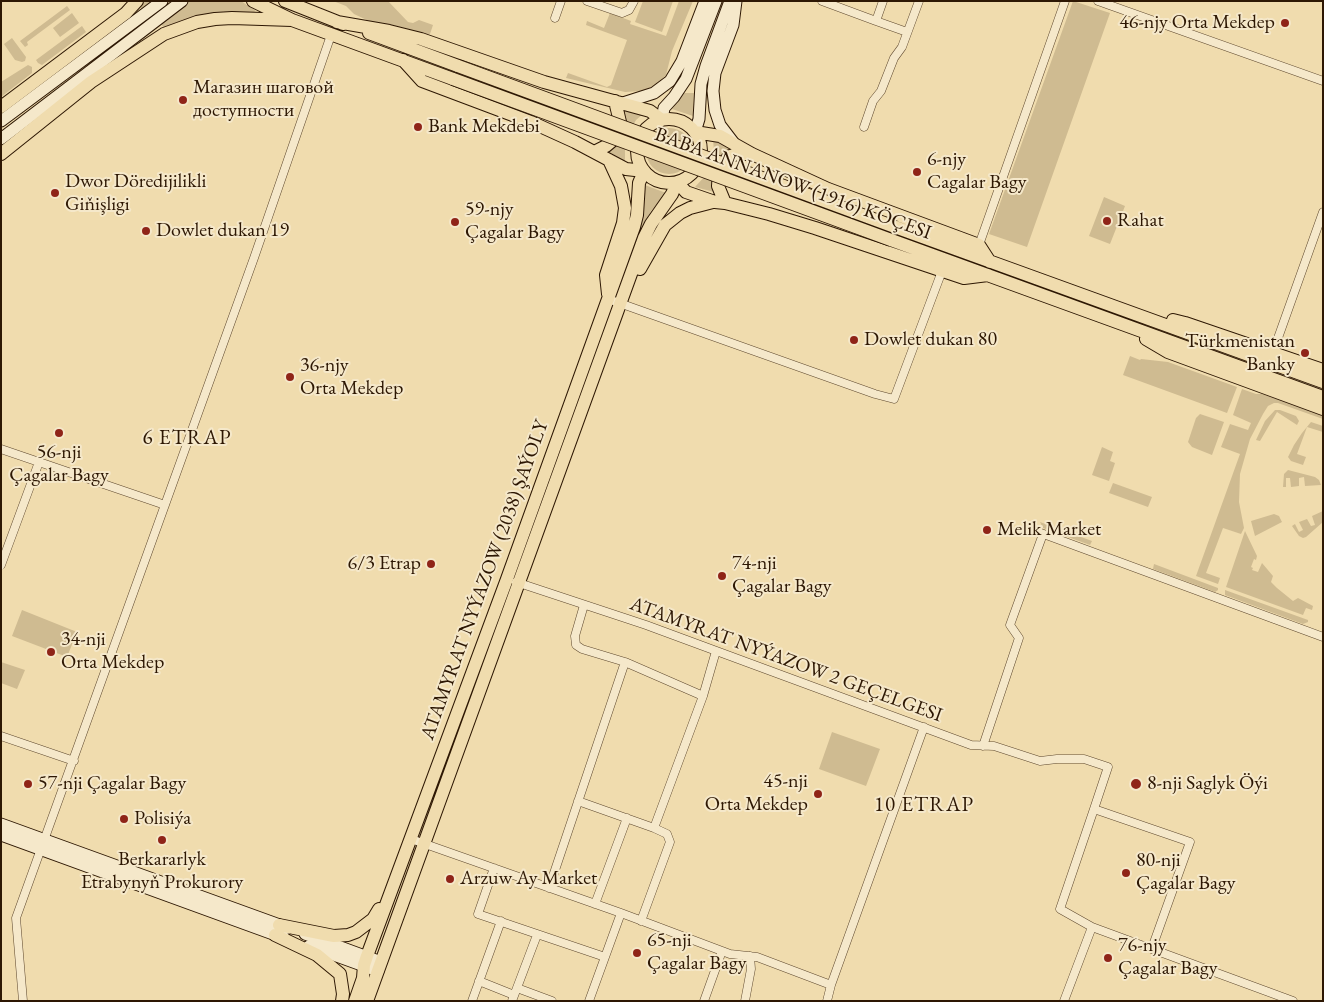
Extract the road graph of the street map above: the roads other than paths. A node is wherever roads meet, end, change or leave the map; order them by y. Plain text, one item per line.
1 (137, 1) edge
2 (162, 1) edge
3 (182, 1) edge
4 (253, 1) edge
5 (285, 1) edge
6 (561, 1) edge
7 (588, 1) edge
8 (634, 1) edge
9 (705, 1) edge
10 (716, 1) edge
11 (730, 1) edge
12 (736, 1) edge
13 (822, 1) edge
14 (883, 1) edge
15 (918, 1) edge
16 (1065, 1) edge
17 (1098, 1) edge
18 (555, 18) dead end
19 (292, 20) junction
20 (876, 21) junction
21 (337, 22) junction
22 (908, 32) junction
23 (331, 35) junction
24 (403, 60) junction
25 (1323, 81) edge
26 (619, 102) junction
27 (1, 107) edge
28 (662, 120) junction
29 (1, 121) edge
30 (864, 127) dead end
31 (695, 132) junction
32 (1, 139) edge
33 (734, 143) junction
34 (594, 152) junction
35 (1, 154) edge
36 (752, 154) junction
37 (609, 160) junction
38 (644, 171) junction
39 (677, 182) junction
40 (720, 202) junction
41 (1323, 212) edge
42 (1321, 221) edge
43 (979, 245) junction
44 (990, 262) junction
45 (942, 271) junction
46 (988, 275) junction
47 (614, 301) junction
48 (1124, 310) junction
49 (1120, 323) junction
50 (1273, 352) junction
51 (1323, 370) edge
52 (1323, 382) edge
53 (1323, 396) edge
54 (1323, 409) edge
55 (1, 449) edge
56 (39, 462) junction
57 (165, 505) junction
58 (1030, 529) dead end
59 (1043, 534) junction
60 (1, 565) edge
61 (512, 581) junction
62 (584, 605) junction
63 (1323, 637) edge
64 (716, 651) junction
65 (625, 662) junction
66 (703, 696) junction
67 (924, 727) junction
68 (1, 736) edge
69 (983, 746) junction
70 (74, 761) junction
71 (578, 801) junction
72 (1094, 809) junction
73 (628, 818) junction
74 (1, 824) edge
75 (654, 828) junction
76 (1, 835) edge
77 (411, 838) junction
78 (424, 843) junction
79 (43, 845) junction
80 (494, 868) junction
81 (549, 888) junction
82 (595, 904) junction
83 (621, 913) junction
84 (641, 921) junction
85 (501, 922) junction
86 (1092, 927) junction
87 (277, 930) junction
88 (537, 935) junction
89 (1152, 948) junction
90 (722, 951) junction
91 (750, 956) junction
92 (605, 957) junction
93 (365, 961) junction
94 (379, 966) junction
95 (479, 981) junction
96 (832, 985) junction
97 (515, 995) edge
98 (22, 1001) edge
99 (342, 1001) edge
100 (355, 1001) edge
101 (367, 1001) edge
102 (472, 1001) edge
103 (552, 1001) edge
104 (590, 1001) edge
105 (704, 1001) edge
106 (745, 1001) edge
107 (827, 1001) edge
108 (1064, 1001) edge
109 (1293, 1001) edge

1 - 27 main road
2 - 29 main road
3 - 32 main road
4 - 19 main road, BABA ANNANOW (1916) KÖÇESI
5 - 21 main road, BABA ANNANOW (1916) KÖÇESI
6 - 18 street
7 - 8 street
9 - 26 main road
10 - 28 main road
11 - 31 main road
12 - 33 main road
13 - 20 street
14 - 20 street
15 - 22 street
16 - 43 street
17 - 25 street
19 - 23 main road, BABA ANNANOW (1916) KÖÇESI
19 - 35 main road
20 - 22 street
21 - 26 main road
21 - 44 main road, BABA ANNANOW (1916) KÖÇESI, bridge
22 - 30 street
23 - 24 main road, BABA ANNANOW (1916) KÖÇESI
23 - 57 street
24 - 34 main road
24 - 46 main road, BABA ANNANOW (1916) KÖÇESI, bridge
26 - 28 main road
26 - 34 main road
28 - 31 main road
28 - 38 main road
31 - 33 main road
31 - 39 main road
33 - 36 main road
34 - 37 main road
36 - 40 main road
36 - 43 main road
37 - 38 main road
37 - 47 main road
38 - 39 main road
38 - 47 main road, ATAMYRAT NYÝAZOW (2038) ŞAÝOLY
39 - 40 main road
39 - 47 main road, ATAMYRAT NYÝAZOW (2038) ŞAÝOLY
40 - 45 main road
40 - 47 main road
41 - 42 street
42 - 50 street
43 - 44 main road
44 - 48 main road, BABA ANNANOW (1916) KÖÇESI
45 - 46 main road
45 - 47 street
46 - 49 main road, BABA ANNANOW (1916) KÖÇESI
47 - 61 main road, ATAMYRAT NYÝAZOW (2038) ŞAÝOLY
48 - 50 main road
48 - 52 main road, BABA ANNANOW (1916) KÖÇESI
49 - 53 main road, BABA ANNANOW (1916) KÖÇESI
49 - 54 main road
50 - 51 main road
55 - 56 street
56 - 57 street
56 - 60 street
57 - 70 street
58 - 59 street
59 - 63 street
59 - 69 street
61 - 62 street, ATAMYRAT NYÝAZOW 2 GEÇELGESI
61 - 77 main road, ATAMYRAT NYÝAZOW (2038) ŞAÝOLY
61 - 78 main road, ATAMYRAT NYÝAZOW (2038) ŞAÝOLY
62 - 64 street, ATAMYRAT NYÝAZOW 2 GEÇELGESI
62 - 65 street
64 - 66 street
64 - 67 street, ATAMYRAT NYÝAZOW 2 GEÇELGESI
65 - 66 street
65 - 71 street
66 - 75 street
67 - 69 street, ATAMYRAT NYÝAZOW 2 GEÇELGESI
67 - 96 street
68 - 70 street
69 - 72 street, ATAMYRAT NYÝAZOW 2 GEÇELGESI
70 - 79 street
71 - 73 street
71 - 81 street
72 - 86 street
72 - 89 street
73 - 75 street
73 - 82 street
74 - 79 main road
75 - 84 street
76 - 79 main road
77 - 78 street
77 - 87 main road
77 - 93 main road, ATAMYRAT NYÝAZOW (2038) ŞAÝOLY
78 - 80 street
78 - 94 main road, ATAMYRAT NYÝAZOW (2038) ŞAÝOLY
79 - 87 main road
79 - 98 street
80 - 81 street
80 - 85 street
81 - 82 street
82 - 83 street
83 - 84 street
83 - 92 street
84 - 90 street
85 - 88 street
85 - 95 street
86 - 89 street
86 - 108 street
87 - 93 main road
87 - 99 main road
88 - 92 street
88 - 97 street
89 - 109 street
90 - 91 street
90 - 105 street
91 - 96 street
91 - 106 street
92 - 104 street
93 - 94 main road
93 - 100 main road, ATAMYRAT NYÝAZOW (2038) ŞAÝOLY
94 - 101 main road, ATAMYRAT NYÝAZOW (2038) ŞAÝOLY
95 - 97 street
95 - 102 street
96 - 107 street
97 - 103 street

